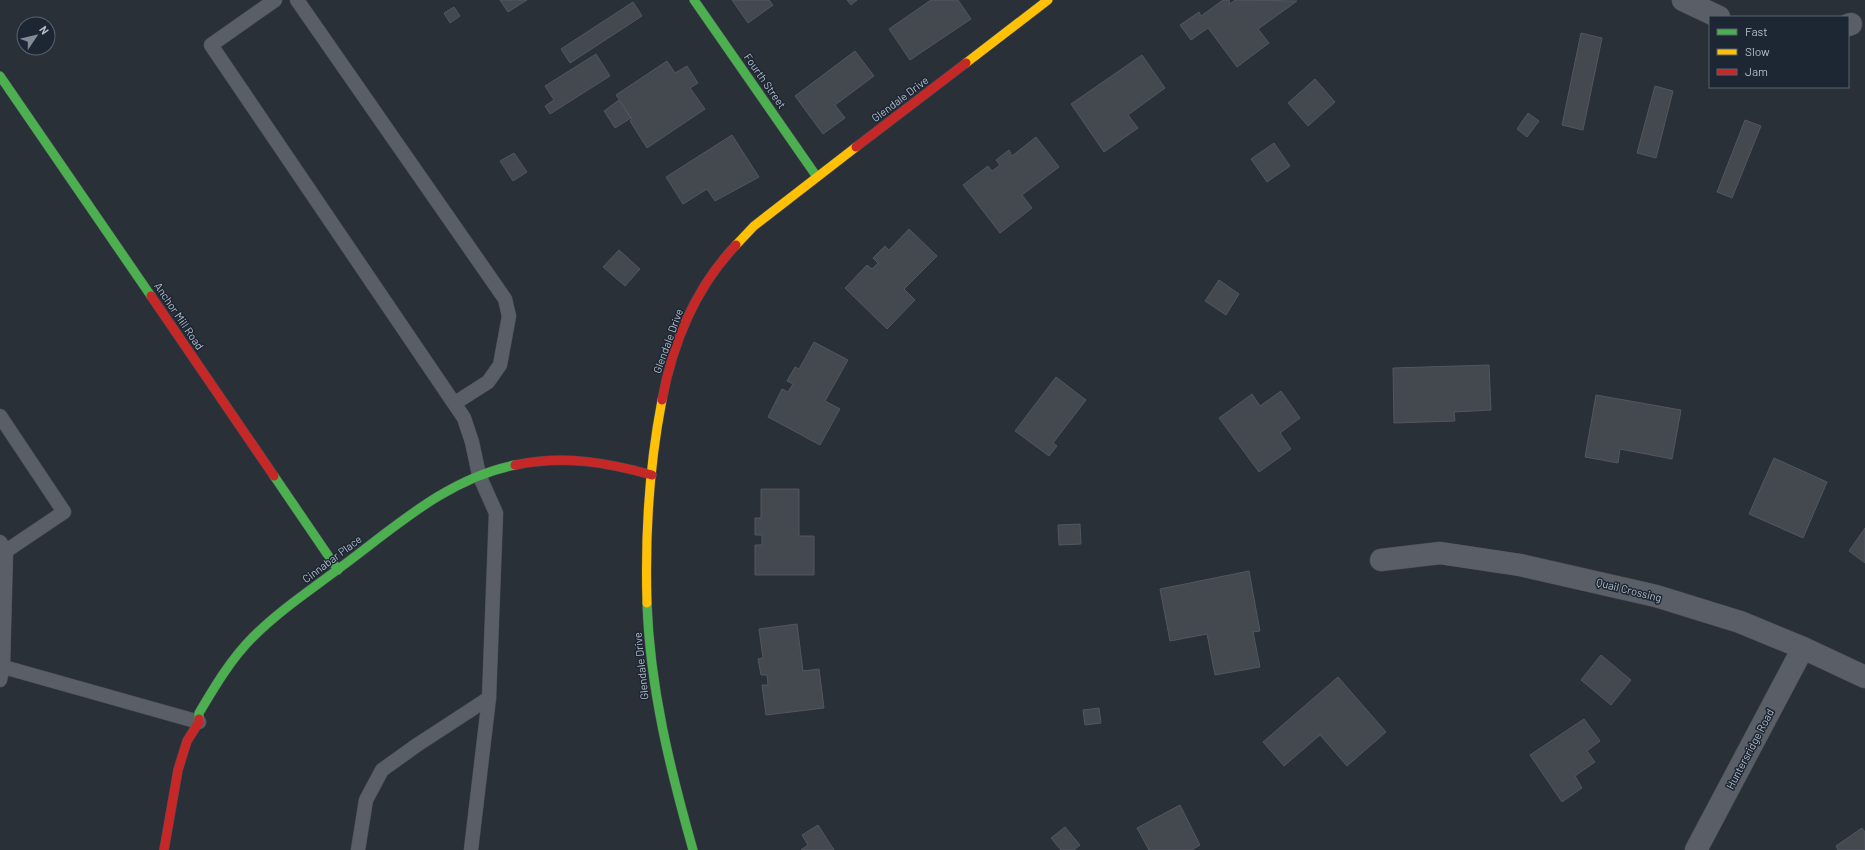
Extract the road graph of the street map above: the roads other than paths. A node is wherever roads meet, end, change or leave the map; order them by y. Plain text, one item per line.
1 (275, 0) edge
2 (297, 0) edge
3 (694, 0) edge
4 (1048, 0) edge
5 (1683, 0) edge
6 (1717, 16) edge
7 (0, 76) edge
8 (817, 177) junction
9 (455, 402) junction
10 (0, 416) edge
11 (479, 475) junction
12 (652, 475) junction
13 (3, 547) edge
14 (1381, 560) dead end
15 (338, 570) junction
16 (1803, 648) junction
17 (1, 671) edge
18 (1865, 677) edge
19 (489, 698) junction
20 (199, 722) junction
21 (164, 850) edge
22 (358, 850) edge
23 (471, 850) edge
24 (693, 850) edge
25 (1696, 850) edge

1 - 9 lane
2 - 9 lane
3 - 8 street, Fourth Street
4 - 8 street, Glendale Drive
5 - 6 street
7 - 15 street, Anchor Mill Road
8 - 12 street, Glendale Drive
9 - 11 lane
10 - 13 lane
11 - 12 street, Cinnabar Place
11 - 15 street, Cinnabar Place
11 - 19 lane
12 - 24 street, Glendale Drive
13 - 17 lane
14 - 16 street, Quail Crossing
15 - 20 street, Cinnabar Place
16 - 18 street, Quail Crossing
16 - 25 street, Huntersridge Road
17 - 20 lane
19 - 22 lane
19 - 23 lane
20 - 21 street, Cinnabar Place

